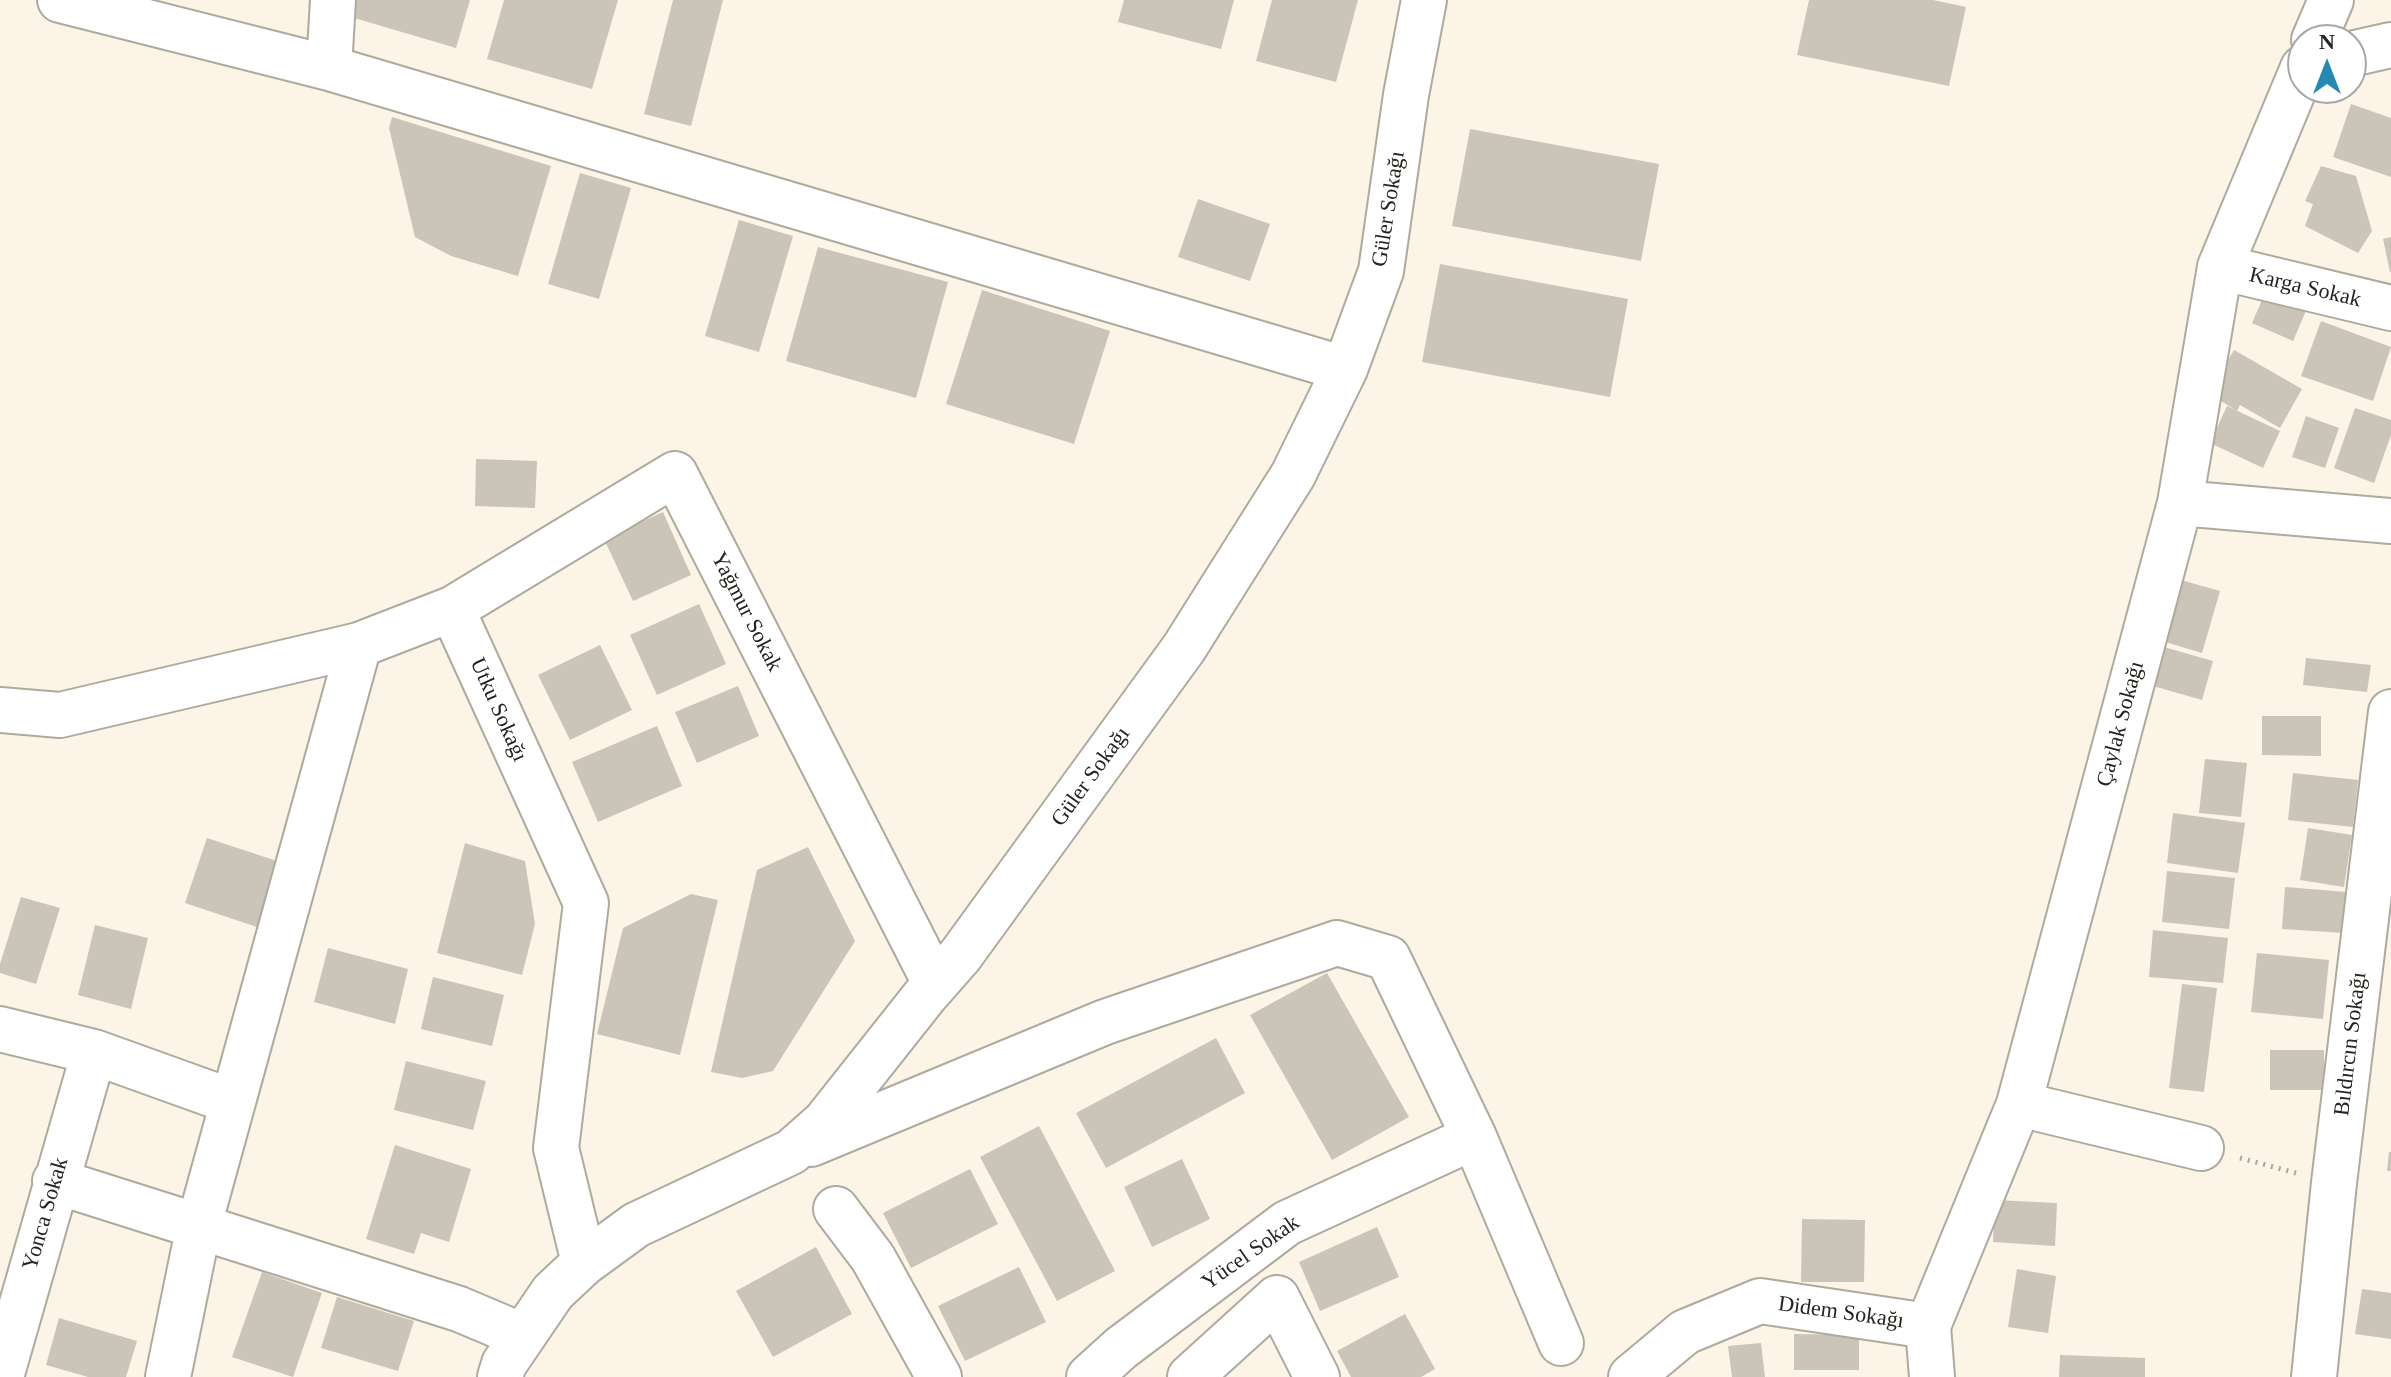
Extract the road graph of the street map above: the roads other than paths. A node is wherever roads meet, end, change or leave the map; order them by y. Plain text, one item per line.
1 (60, 0) edge
2 (333, 0) edge
3 (1424, 0) edge
4 (2331, 0) edge
5 (2321, 24) edge
6 (2391, 45) edge
7 (2367, 50) edge
8 (329, 68) junction
9 (2288, 104) edge
10 (2220, 267) junction
11 (2391, 308) edge
12 (1345, 369) junction
13 (2180, 503) junction
14 (2391, 521) edge
15 (452, 609) junction
16 (359, 645) junction
17 (0, 710) edge
18 (2391, 712) edge
19 (935, 983) junction
20 (0, 1029) edge
21 (94, 1052) junction
22 (233, 1102) junction
23 (2019, 1104) junction
24 (1474, 1137) junction
25 (2201, 1148) road end
26 (791, 1152) junction
27 (55, 1181) junction
28 (836, 1209) dead end
29 (199, 1225) junction
30 (584, 1263) junction
31 (1928, 1326) junction
32 (523, 1336) junction
33 (1561, 1343) dead end
34 (1130, 1362) edge
35 (1, 1377) edge
36 (168, 1377) edge
37 (500, 1377) edge
38 (939, 1377) edge
39 (1089, 1377) edge
40 (1190, 1377) edge
41 (1317, 1377) edge
42 (1631, 1377) edge
43 (1932, 1377) edge
44 (2314, 1377) edge

1 - 8 street
2 - 8 street
3 - 12 street, Güler Sokağı
4 - 5 street
6 - 7 street
8 - 12 street
9 - 10 street, Çaylak Sokağı
10 - 11 street, Karga Sokak
10 - 13 street, Çaylak Sokağı
12 - 19 street, Güler Sokağı
13 - 14 street
13 - 23 street, Çaylak Sokağı
15 - 16 street
15 - 19 street, Yağmur Sokak
15 - 30 street, Utku Sokağı
16 - 17 street
16 - 22 street
18 - 44 street, Bıldırcın Sokağı
19 - 26 street, Güler Sokağı
20 - 21 street
21 - 22 street
21 - 27 street, Yonca Sokak
22 - 29 street
23 - 25 street
23 - 31 street, Çaylak Sokağı
24 - 26 street
24 - 33 street
24 - 34 street, Yücel Sokak
26 - 30 street, Güler Sokağı
27 - 29 street
27 - 35 street, Yonca Sokak
28 - 38 street
29 - 32 street
29 - 36 street
30 - 32 street, Güler Sokağı
31 - 42 street, Didem Sokağı
31 - 43 street, Çaylak Sokağı
32 - 37 street, Güler Sokağı
34 - 39 street, Yücel Sokak
40 - 41 street

